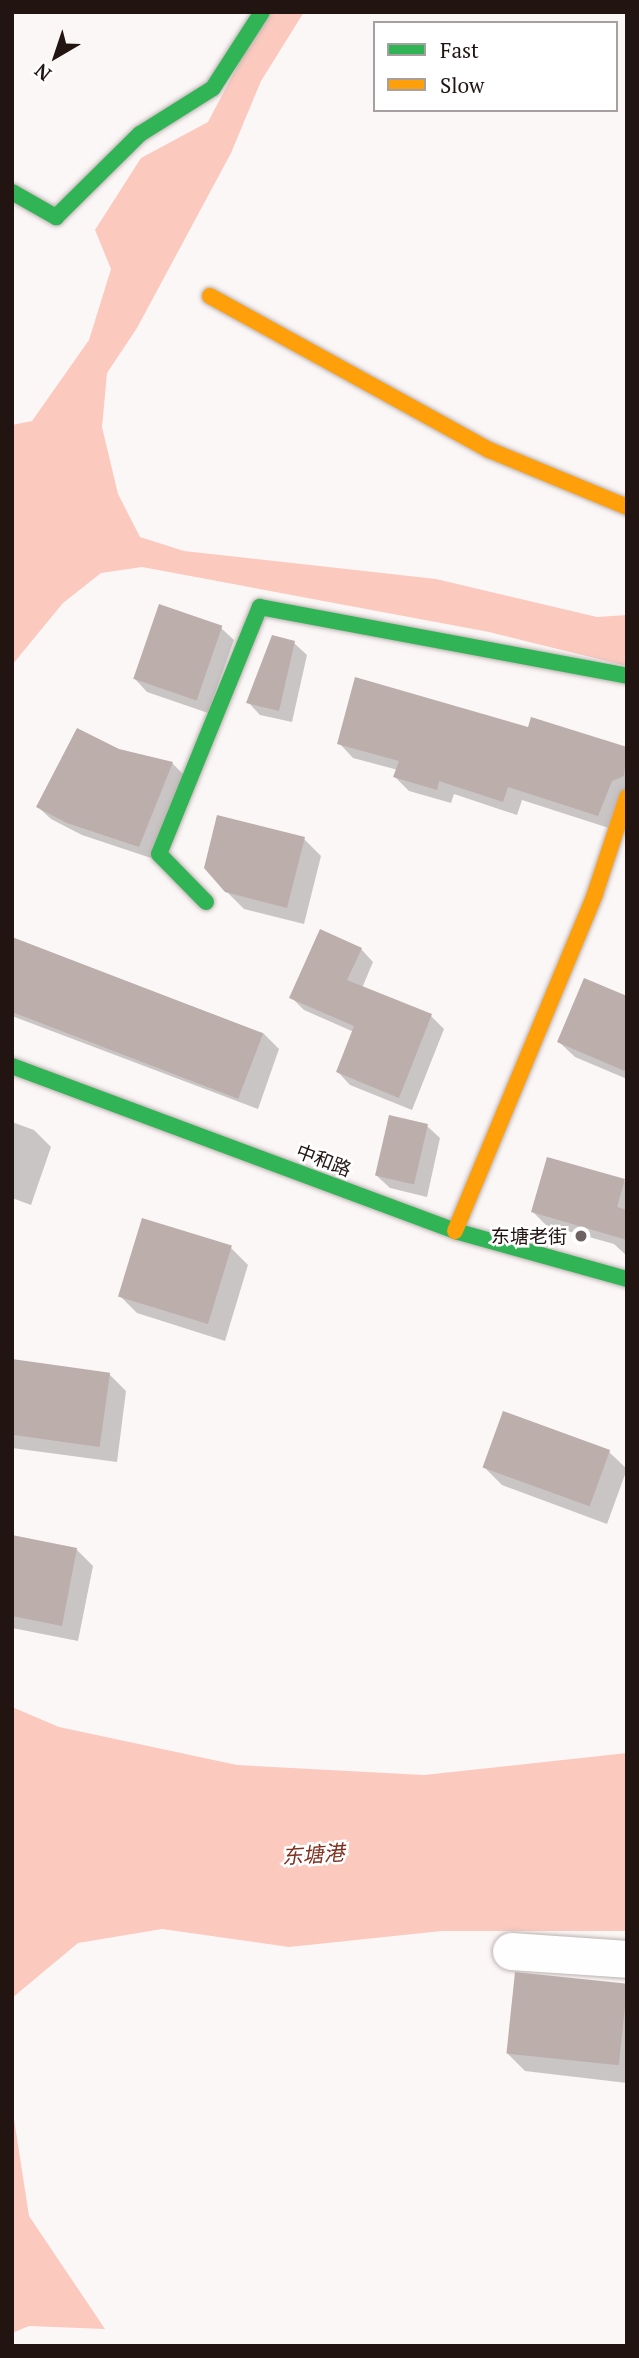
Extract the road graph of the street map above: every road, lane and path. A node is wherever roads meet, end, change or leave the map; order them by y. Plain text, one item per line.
1 (262, 12) edge
2 (12, 192) edge
3 (210, 296) dead end
4 (627, 507) edge
5 (627, 676) edge
6 (627, 797) edge
7 (206, 902) dead end
8 (12, 1066) edge
9 (455, 1231) junction
10 (627, 1279) edge
11 (511, 1951) dead end
12 (627, 1959) edge

1 - 2 street
3 - 4 street
5 - 7 street
6 - 9 street
8 - 9 street, 中和路
9 - 10 street, 中和路
11 - 12 street

